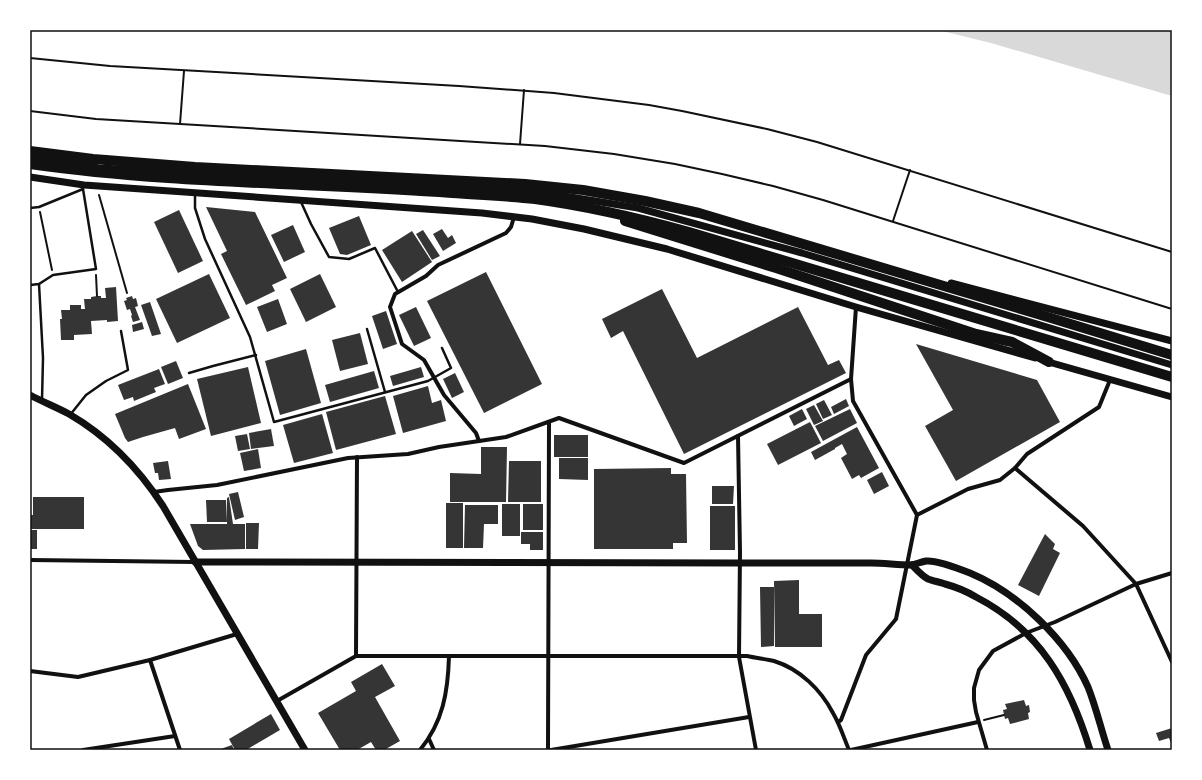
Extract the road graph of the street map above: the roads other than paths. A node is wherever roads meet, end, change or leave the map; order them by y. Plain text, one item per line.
1 (30, 151) edge
2 (30, 156) edge
3 (30, 164) edge
4 (30, 177) edge
5 (84, 188) junction
6 (195, 193) junction
7 (300, 201) junction
8 (579, 206) junction
9 (30, 208) edge
10 (699, 213) junction
11 (514, 216) junction
12 (802, 252) junction
13 (39, 284) junction
14 (30, 285) edge
15 (398, 292) junction
16 (856, 307) junction
17 (367, 329) dead end
18 (122, 332) dead end
19 (1172, 341) edge
20 (442, 348) dead end
21 (256, 355) junction
22 (1172, 355) edge
23 (1172, 360) edge
24 (1049, 362) junction
25 (1172, 365) edge
26 (189, 373) dead end
27 (1172, 377) edge
28 (433, 378) junction
29 (851, 379) junction
30 (1110, 380) junction
31 (385, 392) junction
32 (30, 395) edge
33 (1172, 397) edge
34 (42, 401) junction
35 (70, 415) junction
36 (549, 422) junction
37 (738, 436) junction
38 (479, 441) junction
39 (357, 457) junction
40 (1015, 468) junction
41 (154, 492) junction
42 (917, 515) junction
43 (30, 560) edge
44 (356, 561) junction
45 (196, 562) junction
46 (548, 562) junction
47 (739, 563) junction
48 (909, 564) junction
49 (1172, 573) edge
50 (1136, 584) junction
51 (1045, 626) junction
52 (1026, 633) junction
53 (237, 634) junction
54 (356, 656) junction
55 (449, 656) junction
56 (548, 656) junction
57 (739, 657) junction
58 (150, 660) junction
59 (1172, 662) edge
60 (30, 671) edge
61 (277, 701) junction
62 (749, 717) junction
63 (838, 722) junction
64 (978, 722) junction
65 (175, 736) junction
66 (429, 739) junction
67 (83, 750) edge
68 (180, 750) edge
69 (305, 750) edge
70 (420, 750) edge
71 (434, 750) edge
72 (550, 750) edge
73 (756, 750) edge
74 (852, 750) edge
75 (987, 750) edge
76 (1090, 750) edge
77 (1108, 750) edge

1 - 10 highway
2 - 12 main road
3 - 8 highway
4 - 5 main road
5 - 6 main road
5 - 9 lane
5 - 13 lane
6 - 7 main road
6 - 21 lane
7 - 11 main road
7 - 15 lane
8 - 24 highway
8 - 27 highway
10 - 22 highway
10 - 23 highway
11 - 15 street
11 - 16 main road
12 - 19 main road
12 - 25 main road
13 - 14 lane
13 - 34 lane
15 - 28 street
16 - 24 main road
16 - 29 street
17 - 31 lane
18 - 35 lane
20 - 28 lane
21 - 26 lane
21 - 31 lane
24 - 30 main road
28 - 31 lane
28 - 38 street
29 - 37 street
29 - 42 street
30 - 33 main road
30 - 40 street
32 - 34 main road
34 - 35 main road
35 - 41 main road
36 - 37 street
36 - 38 street
36 - 46 street
37 - 47 street
38 - 39 street
39 - 41 street
39 - 44 street
40 - 42 street
40 - 50 street
41 - 45 main road
42 - 48 street
43 - 45 street
44 - 45 main road
44 - 46 main road
44 - 54 street
45 - 53 main road
46 - 47 main road
46 - 56 street
47 - 48 main road
47 - 57 street
48 - 51 main road
48 - 52 main road
48 - 63 street
49 - 50 street
50 - 51 street
50 - 59 street
51 - 52 street
51 - 77 main road
52 - 64 street
52 - 76 main road
53 - 58 street
53 - 61 main road
54 - 55 street
54 - 61 street
55 - 56 street
55 - 66 street
56 - 57 street
56 - 72 street
57 - 62 street
57 - 63 street
58 - 60 street
58 - 65 street
61 - 69 main road
62 - 72 street
62 - 73 street
63 - 74 street
64 - 74 street
64 - 75 street
65 - 67 street
65 - 68 street
66 - 70 street
66 - 71 street

